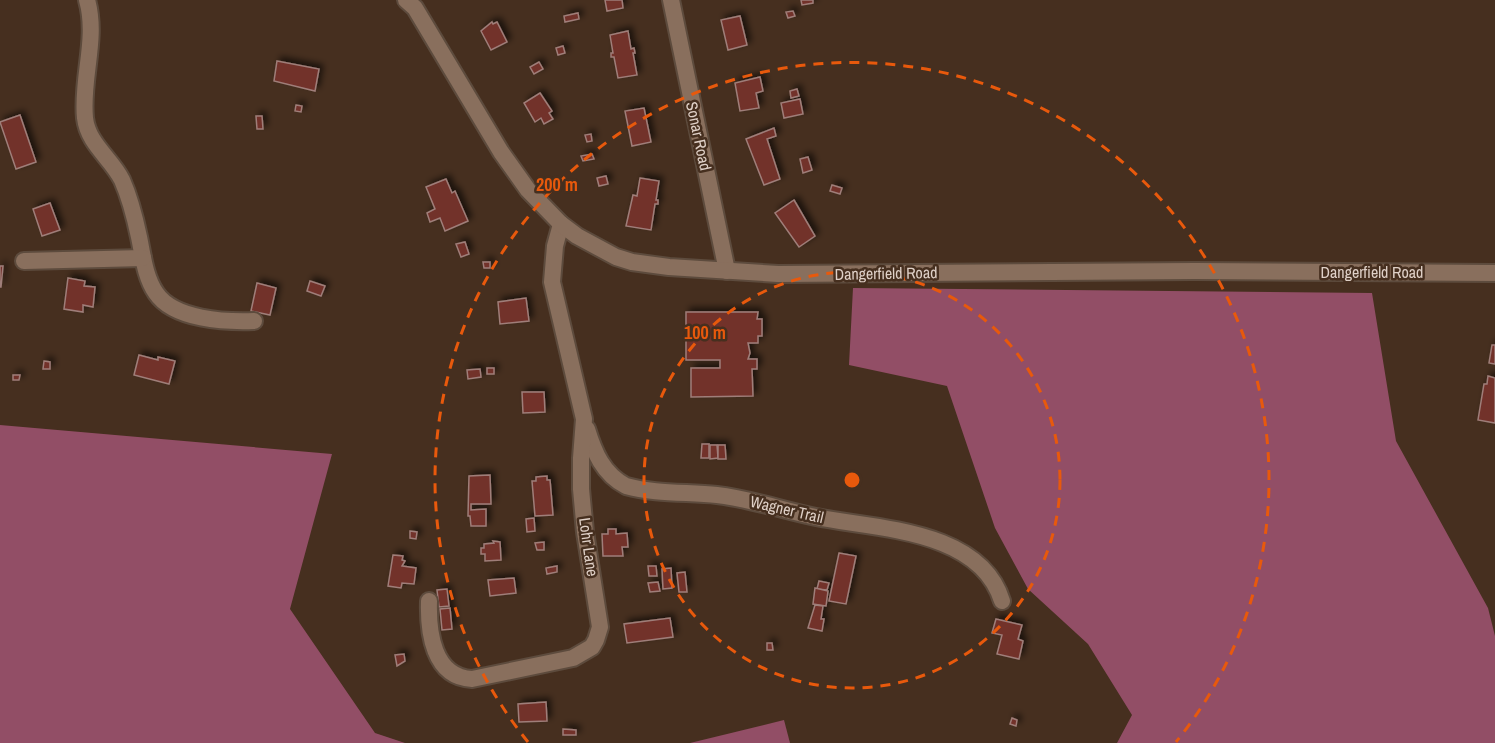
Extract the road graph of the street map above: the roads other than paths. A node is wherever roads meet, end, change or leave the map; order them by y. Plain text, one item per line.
1 (87, 0) edge
2 (671, 0) edge
3 (412, 3) edge
4 (561, 224) junction
5 (143, 258) junction
6 (24, 261) dead end
7 (728, 271) junction
8 (1495, 273) edge
9 (254, 321) dead end
10 (584, 419) junction
11 (429, 601) dead end
12 (1002, 601) dead end

1 - 5 street
2 - 7 street, Sonar Road
3 - 4 street, Dangerfield Road
4 - 7 street, Dangerfield Road
4 - 10 street, Lohr Lane
5 - 6 street
5 - 9 street
7 - 8 street, Dangerfield Road
10 - 11 street, Lohr Lane
10 - 12 street, Wagner Trail

